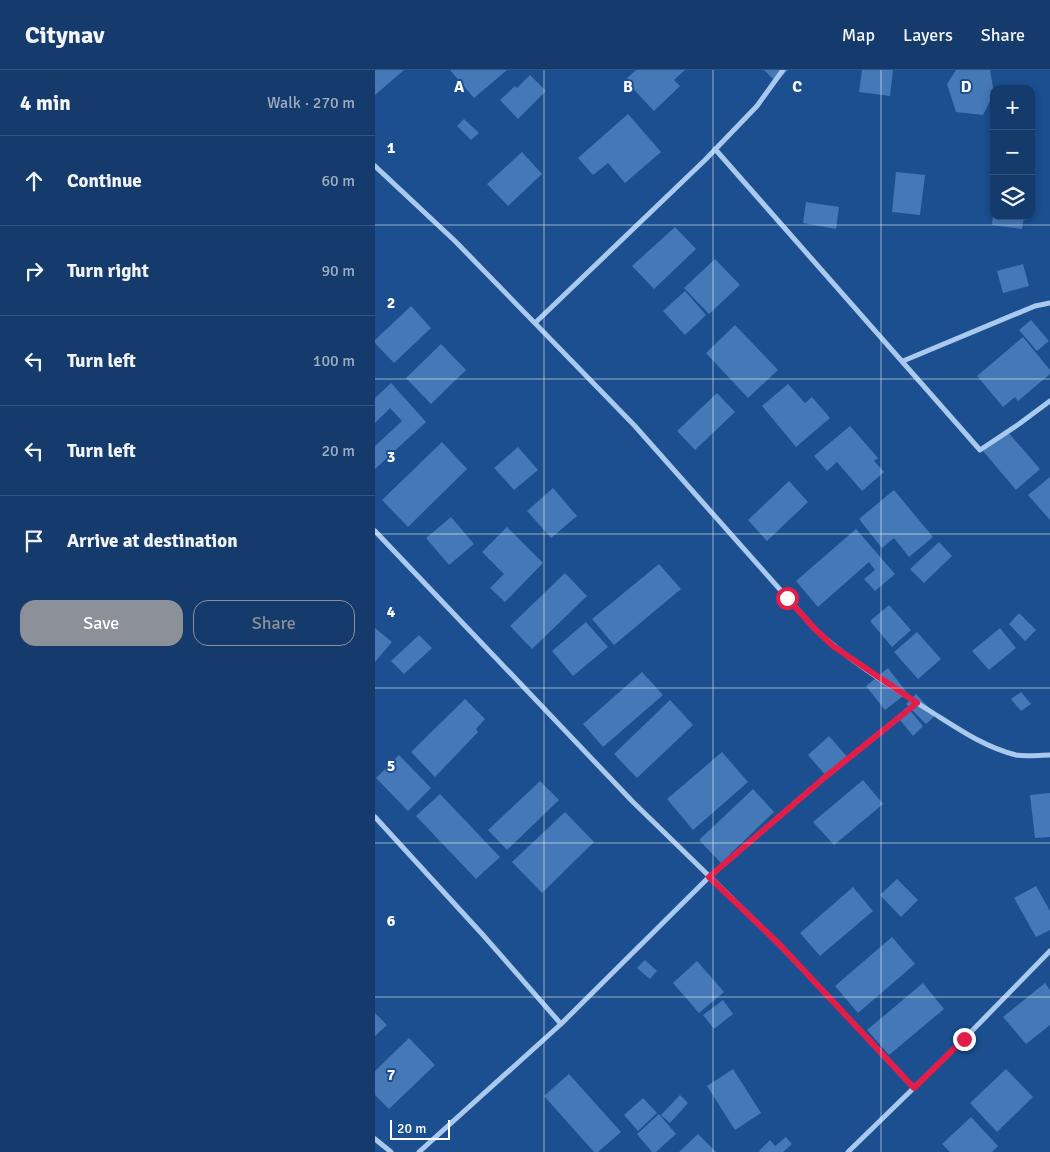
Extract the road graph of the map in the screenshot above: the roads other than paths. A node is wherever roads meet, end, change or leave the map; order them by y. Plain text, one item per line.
1 (783, 70) edge
2 (715, 149) junction
3 (375, 166) edge
4 (1050, 303) edge
5 (535, 323) junction
6 (903, 362) junction
7 (1050, 401) edge
8 (375, 531) edge
9 (917, 703) junction
10 (1050, 755) edge
11 (375, 817) edge
12 (709, 877) junction
13 (1050, 951) edge
14 (561, 1024) junction
15 (914, 1088) junction
16 (375, 1138) edge
17 (391, 1152) edge
18 (419, 1152) edge
19 (848, 1152) edge

1 - 2 street
2 - 5 street
2 - 6 street
3 - 5 street
4 - 6 street
5 - 9 street
6 - 7 street
8 - 12 street
9 - 10 street
9 - 12 street
11 - 14 street
12 - 14 street
12 - 15 street
13 - 15 street
14 - 18 street
15 - 19 street
16 - 17 street

